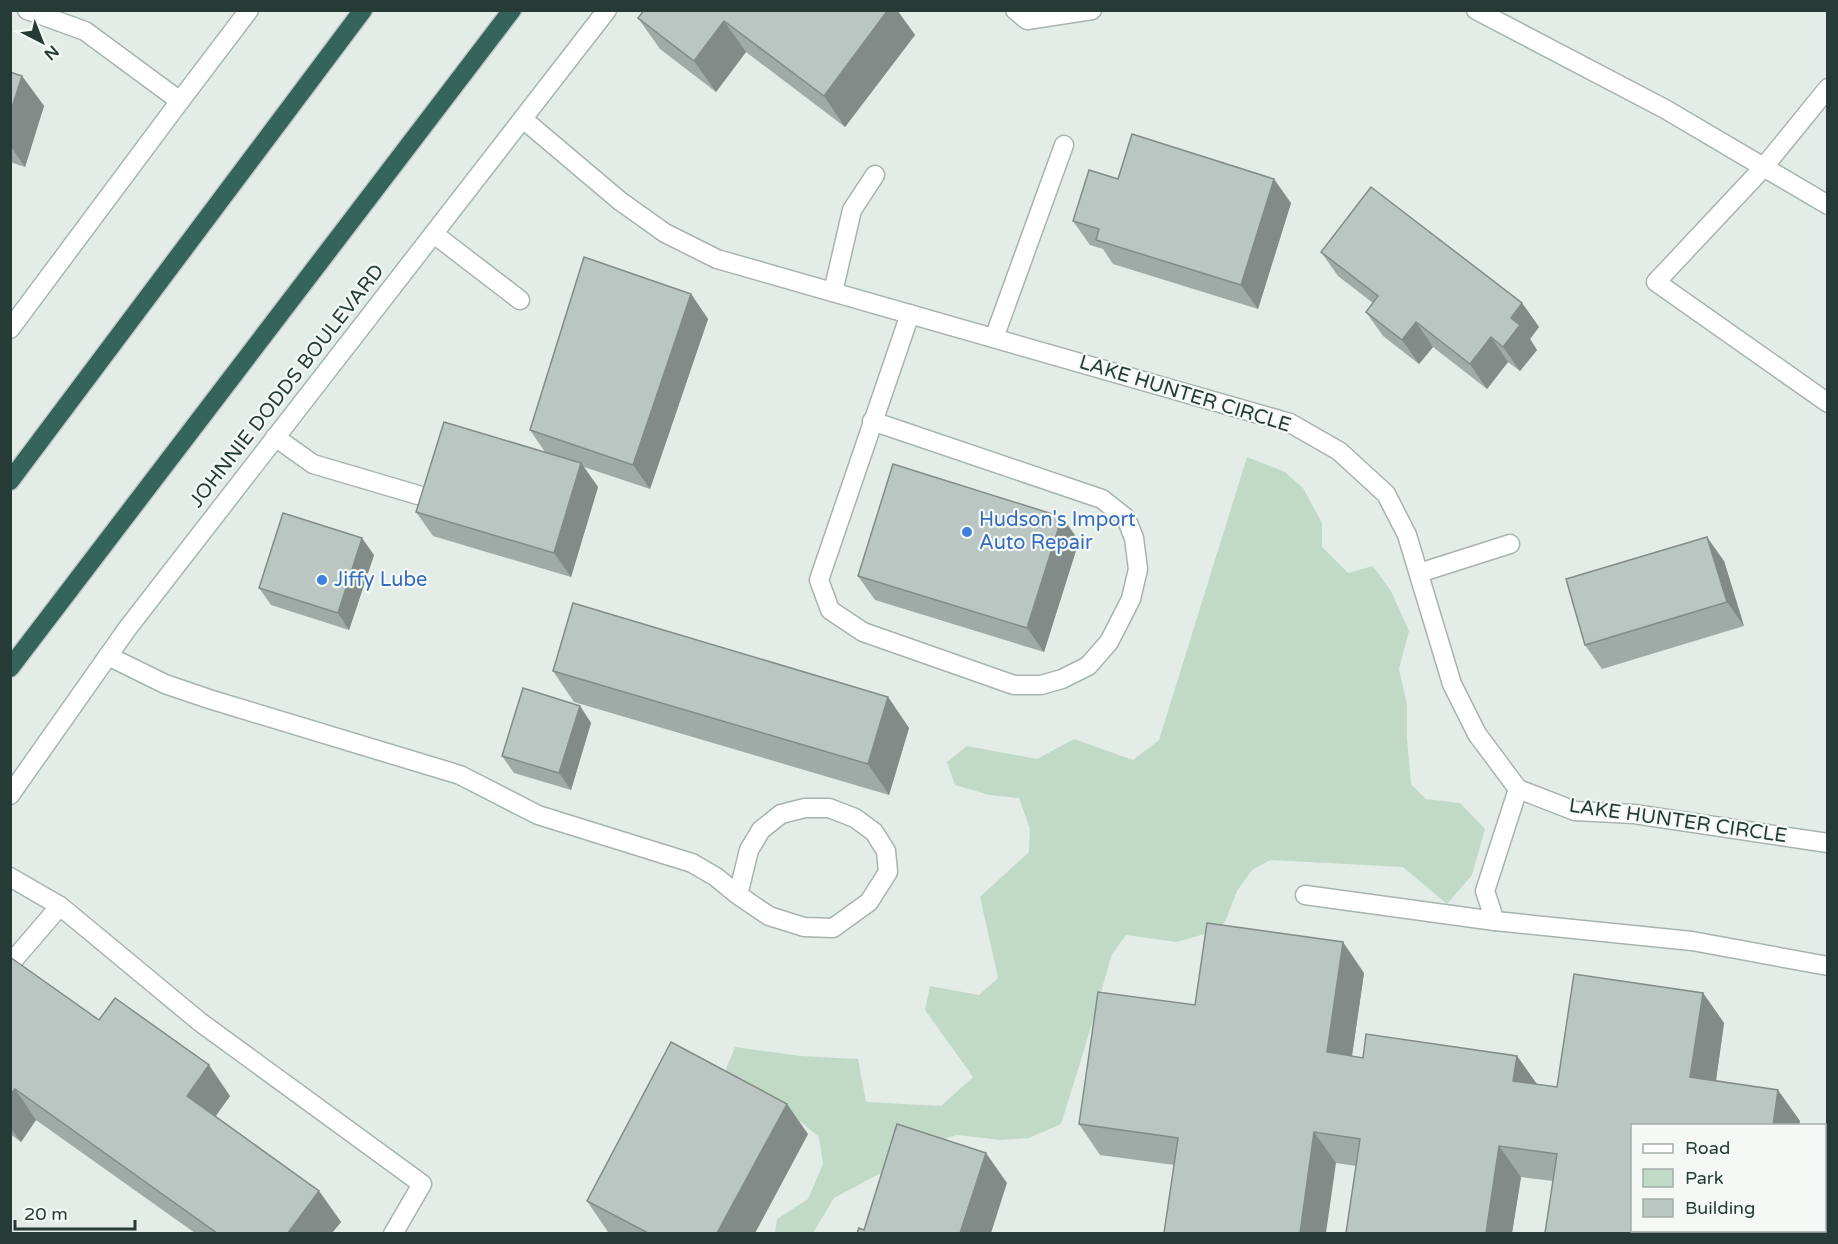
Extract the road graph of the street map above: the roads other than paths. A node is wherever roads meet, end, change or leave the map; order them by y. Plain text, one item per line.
1 (27, 10) edge
2 (249, 10) edge
3 (363, 10) edge
4 (512, 10) edge
5 (607, 10) edge
6 (1015, 10) edge
7 (1092, 10) edge
8 (1476, 10) edge
9 (1827, 88) edge
10 (180, 101) junction
11 (523, 119) junction
12 (1064, 145) dead end
13 (1763, 168) junction
14 (875, 175) dead end
15 (1827, 205) edge
16 (434, 234) junction
17 (833, 292) junction
18 (520, 300) dead end
19 (910, 314) junction
20 (10, 329) edge
21 (994, 338) junction
22 (1827, 403) edge
23 (872, 421) junction
24 (275, 437) junction
25 (10, 482) edge
26 (418, 495) dead end
27 (1510, 544) dead end
28 (1419, 573) junction
29 (108, 656) junction
30 (10, 668) edge
31 (1518, 789) junction
32 (10, 795) edge
33 (1827, 843) edge
34 (10, 877) edge
35 (738, 895) junction
36 (1305, 895) dead end
37 (60, 906) junction
38 (1495, 921) junction
39 (10, 964) edge
40 (1827, 966) edge
41 (393, 1233) edge

1 - 10 street
2 - 10 street
3 - 25 highway
4 - 30 highway
5 - 11 street, JOHNNIE DODDS BOULEVARD
6 - 7 street
8 - 13 street
9 - 13 street
10 - 20 street
11 - 16 street, JOHNNIE DODDS BOULEVARD
11 - 17 street, LAKE HUNTER CIRCLE
12 - 21 street
13 - 15 street
13 - 22 street
14 - 17 street
16 - 18 street
16 - 24 street, JOHNNIE DODDS BOULEVARD
17 - 19 street, LAKE HUNTER CIRCLE
19 - 21 street, LAKE HUNTER CIRCLE
19 - 23 street
21 - 28 street, LAKE HUNTER CIRCLE
23 - 23 street
24 - 26 street
24 - 29 street, JOHNNIE DODDS BOULEVARD
27 - 28 street
28 - 31 street, LAKE HUNTER CIRCLE
29 - 32 street, JOHNNIE DODDS BOULEVARD
29 - 35 street
31 - 33 street, LAKE HUNTER CIRCLE
31 - 38 street
34 - 37 street
35 - 35 street
36 - 38 street
37 - 39 street
37 - 41 street
38 - 40 street

